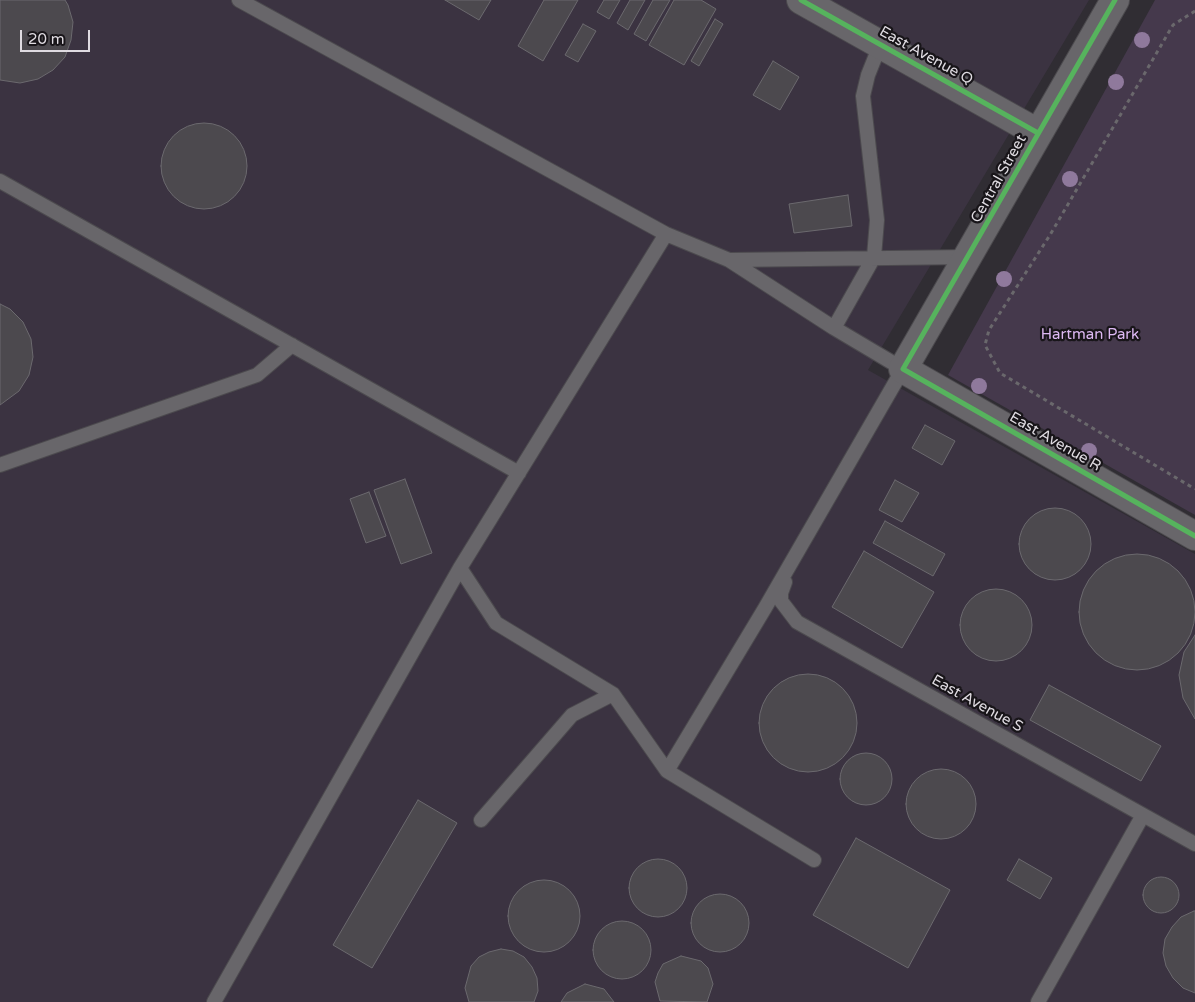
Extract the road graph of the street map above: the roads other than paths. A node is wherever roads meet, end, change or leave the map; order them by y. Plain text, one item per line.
1 (238, 0) edge
2 (801, 0) edge
3 (1115, 0) edge
4 (880, 45) junction
5 (1038, 133) junction
6 (0, 181) edge
7 (666, 234) junction
8 (874, 257) junction
9 (969, 257) junction
10 (729, 260) junction
11 (834, 328) junction
12 (292, 345) junction
13 (903, 369) junction
14 (0, 465) edge
15 (519, 473) junction
16 (1195, 536) edge
17 (788, 567) junction
18 (460, 568) junction
19 (613, 694) junction
20 (667, 771) junction
21 (1143, 815) junction
22 (482, 820) dead end
23 (1195, 844) edge
24 (814, 860) dead end
25 (214, 1002) edge
26 (1038, 1002) edge

1 - 7 lane
2 - 4 street, East Avenue Q
3 - 5 street, Central Street
4 - 5 street, East Avenue Q
4 - 8 lane
5 - 9 street, Central Street
6 - 12 lane
7 - 10 lane
7 - 15 lane
8 - 9 lane
8 - 10 lane
8 - 11 lane
9 - 13 street, Central Street
10 - 11 lane
11 - 13 lane
12 - 14 lane
12 - 15 lane
13 - 16 street, East Avenue R
13 - 17 lane, Central Street
15 - 18 lane
17 - 20 lane
17 - 21 lane, East Avenue S
18 - 19 lane
18 - 25 lane
19 - 20 lane
19 - 22 lane
20 - 24 lane
21 - 23 lane, East Avenue S
21 - 26 lane

